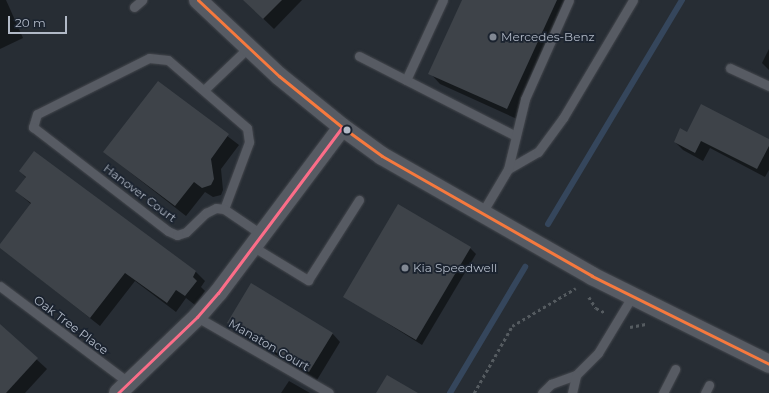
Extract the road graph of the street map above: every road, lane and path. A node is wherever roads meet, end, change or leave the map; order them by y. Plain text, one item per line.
1 (142, 0) edge
2 (198, 0) edge
3 (443, 0) edge
4 (569, 0) edge
5 (633, 0) edge
6 (134, 7) dead end
7 (248, 48) junction
8 (359, 56) dead end
9 (730, 68) dead end
10 (406, 80) junction
11 (769, 86) edge
12 (204, 90) junction
13 (342, 127) junction
14 (516, 136) junction
15 (508, 169) junction
16 (359, 200) dead end
17 (224, 209) junction
18 (482, 213) junction
19 (257, 240) junction
20 (592, 276) junction
21 (0, 286) edge
22 (633, 295) junction
23 (197, 317) junction
24 (769, 364) edge
25 (675, 369) dead end
26 (576, 375) junction
27 (123, 388) edge
28 (329, 393) edge
29 (474, 393) edge
30 (542, 393) edge
31 (572, 393) edge
32 (663, 393) edge

1 - 6 lane
2 - 7 street
3 - 10 lane
4 - 14 lane
5 - 15 lane
7 - 12 lane
7 - 13 street
8 - 10 lane
9 - 11 lane
10 - 14 lane
12 - 17 lane
12 - 17 lane, Hanover Court
13 - 18 street
13 - 19 street
14 - 15 lane
15 - 18 lane
16 - 19 lane
17 - 19 lane
18 - 20 street
19 - 23 street
20 - 22 street
20 - 29 path
21 - 27 lane, Oak Tree Place
22 - 24 street
22 - 26 lane
23 - 27 street
23 - 28 lane, Manaton Court
25 - 32 lane
26 - 30 lane
26 - 31 lane

